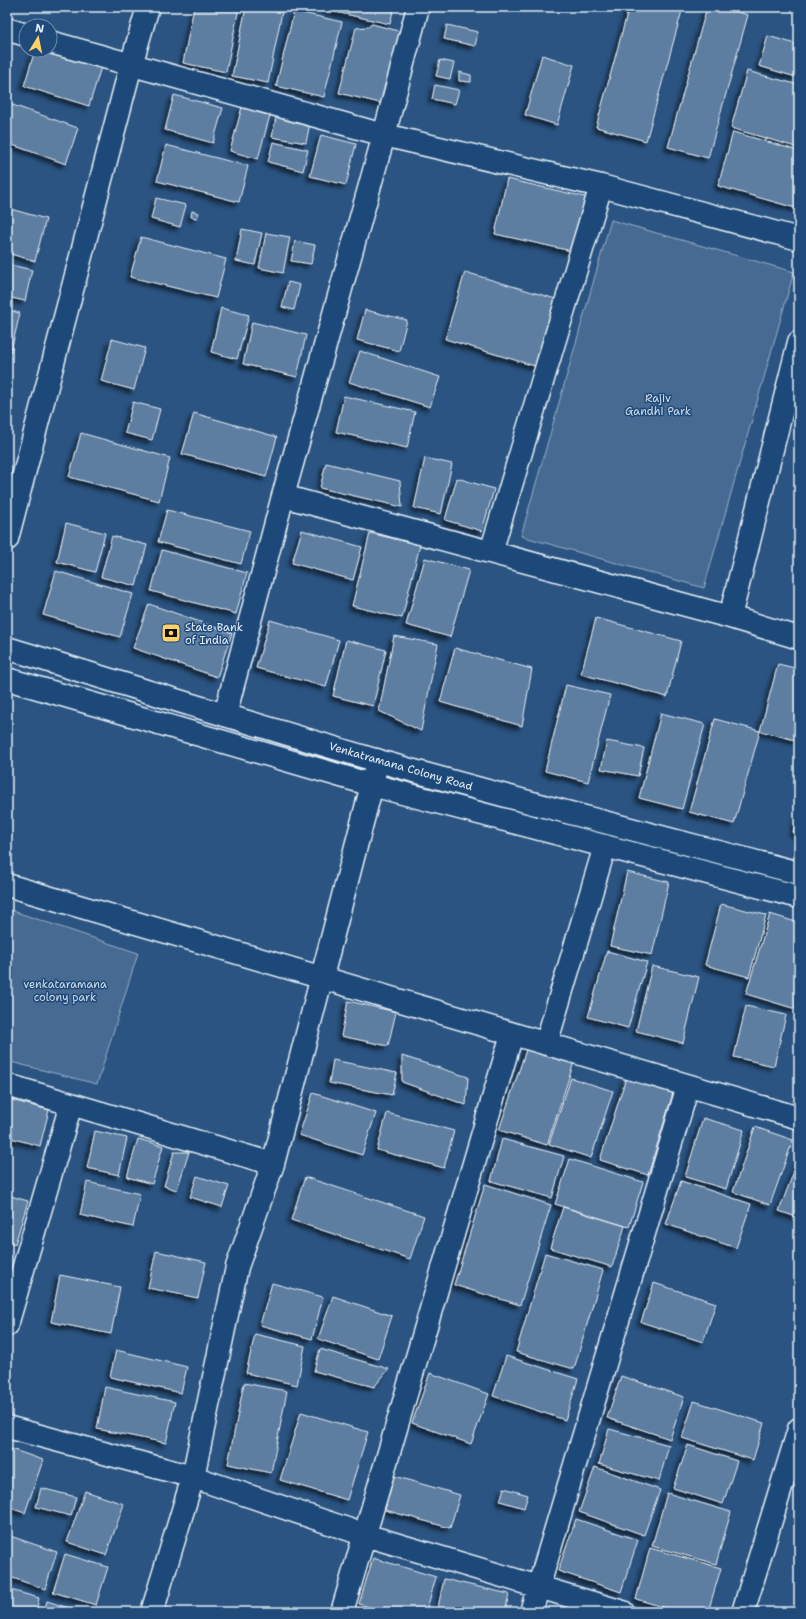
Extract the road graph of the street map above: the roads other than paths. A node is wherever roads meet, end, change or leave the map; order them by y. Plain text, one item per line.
1 (148, 7) edge
2 (418, 7) edge
3 (7, 29) edge
4 (18, 32) edge
5 (58, 44) edge
6 (131, 65) junction
7 (384, 135) junction
8 (600, 186) junction
9 (799, 239) edge
10 (799, 342) edge
11 (283, 496) junction
12 (7, 539) edge
13 (491, 552) junction
14 (730, 617) junction
15 (799, 638) edge
16 (7, 648) edge
17 (7, 679) edge
18 (225, 716) junction
19 (377, 760) junction
20 (372, 785) junction
21 (605, 846) junction
22 (799, 873) edge
23 (7, 885) edge
24 (799, 897) edge
25 (321, 978) junction
26 (512, 1034) junction
27 (546, 1044) junction
28 (7, 1085) edge
29 (688, 1086) junction
30 (71, 1104) junction
31 (799, 1118) edge
32 (273, 1164) junction
33 (7, 1325) edge
34 (7, 1427) edge
35 (799, 1429) edge
36 (193, 1477) junction
37 (365, 1535) junction
38 (539, 1586) junction
39 (152, 1612) edge
40 (342, 1612) edge
41 (530, 1612) edge
42 (623, 1612) edge
43 (742, 1612) edge

1 - 6 street
2 - 7 street
3 - 4 street
5 - 6 street
6 - 7 street
6 - 12 street
7 - 8 street
7 - 11 street
8 - 9 street
8 - 13 street
10 - 14 street
11 - 13 street
11 - 18 street
13 - 14 street
14 - 15 street
16 - 18 street, Venkatramana Colony Road
17 - 20 street
18 - 19 street, Venkatramana Colony Road
19 - 20 street
19 - 22 street, Venkatramana Colony Road
20 - 21 street
20 - 25 street
21 - 24 street
21 - 27 street
23 - 25 street
25 - 26 street
25 - 32 street
26 - 27 street
26 - 37 street
27 - 29 street
28 - 30 street
29 - 31 street
29 - 38 street
30 - 32 street
30 - 33 street
32 - 36 street
34 - 36 street
35 - 43 street
36 - 37 street
36 - 39 street
37 - 38 street
37 - 40 street
38 - 41 street
38 - 42 street

